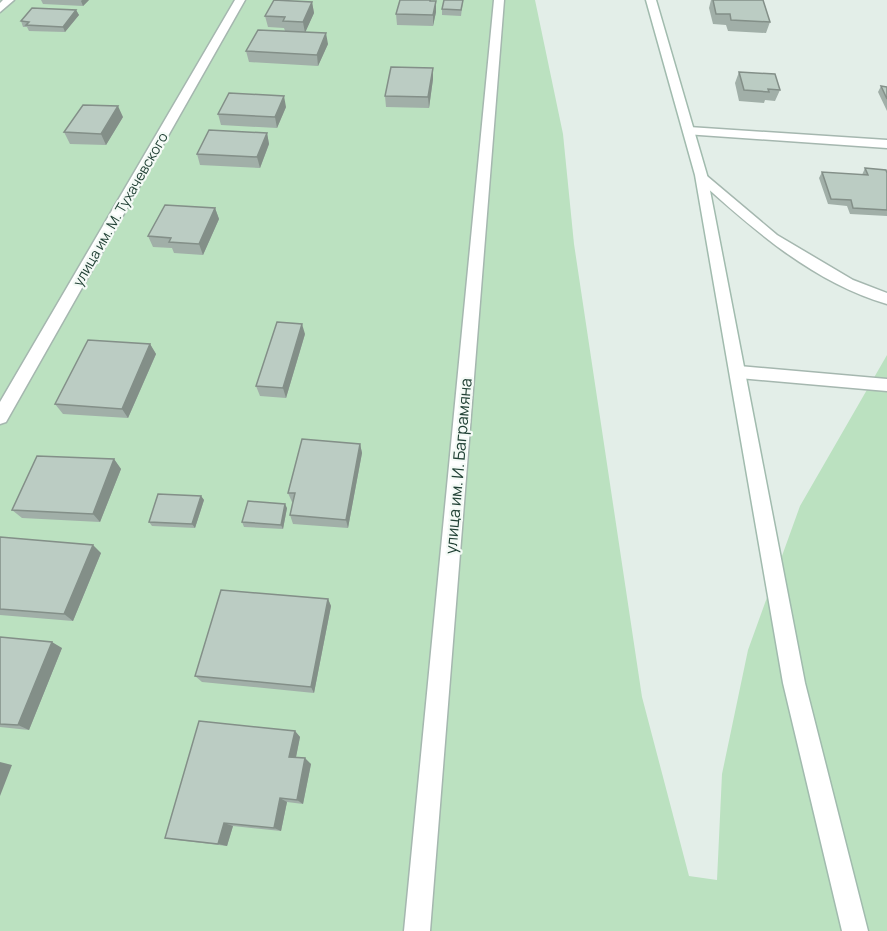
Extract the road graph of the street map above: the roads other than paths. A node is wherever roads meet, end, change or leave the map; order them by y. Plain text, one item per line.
1 (9, 0) edge
2 (240, 0) edge
3 (499, 0) edge
4 (651, 0) edge
5 (0, 9) edge
6 (689, 131) junction
7 (887, 144) edge
8 (701, 175) junction
9 (887, 299) edge
10 (739, 372) junction
11 (887, 385) edge
12 (0, 417) edge
13 (417, 931) edge
14 (855, 931) edge

1 - 5 street
2 - 12 street, улица им. М. Тухачевского
3 - 13 street, улица им. И. Баграмяна
4 - 6 street
6 - 7 street
6 - 8 street
8 - 9 street
8 - 10 street
10 - 11 street
10 - 14 street

